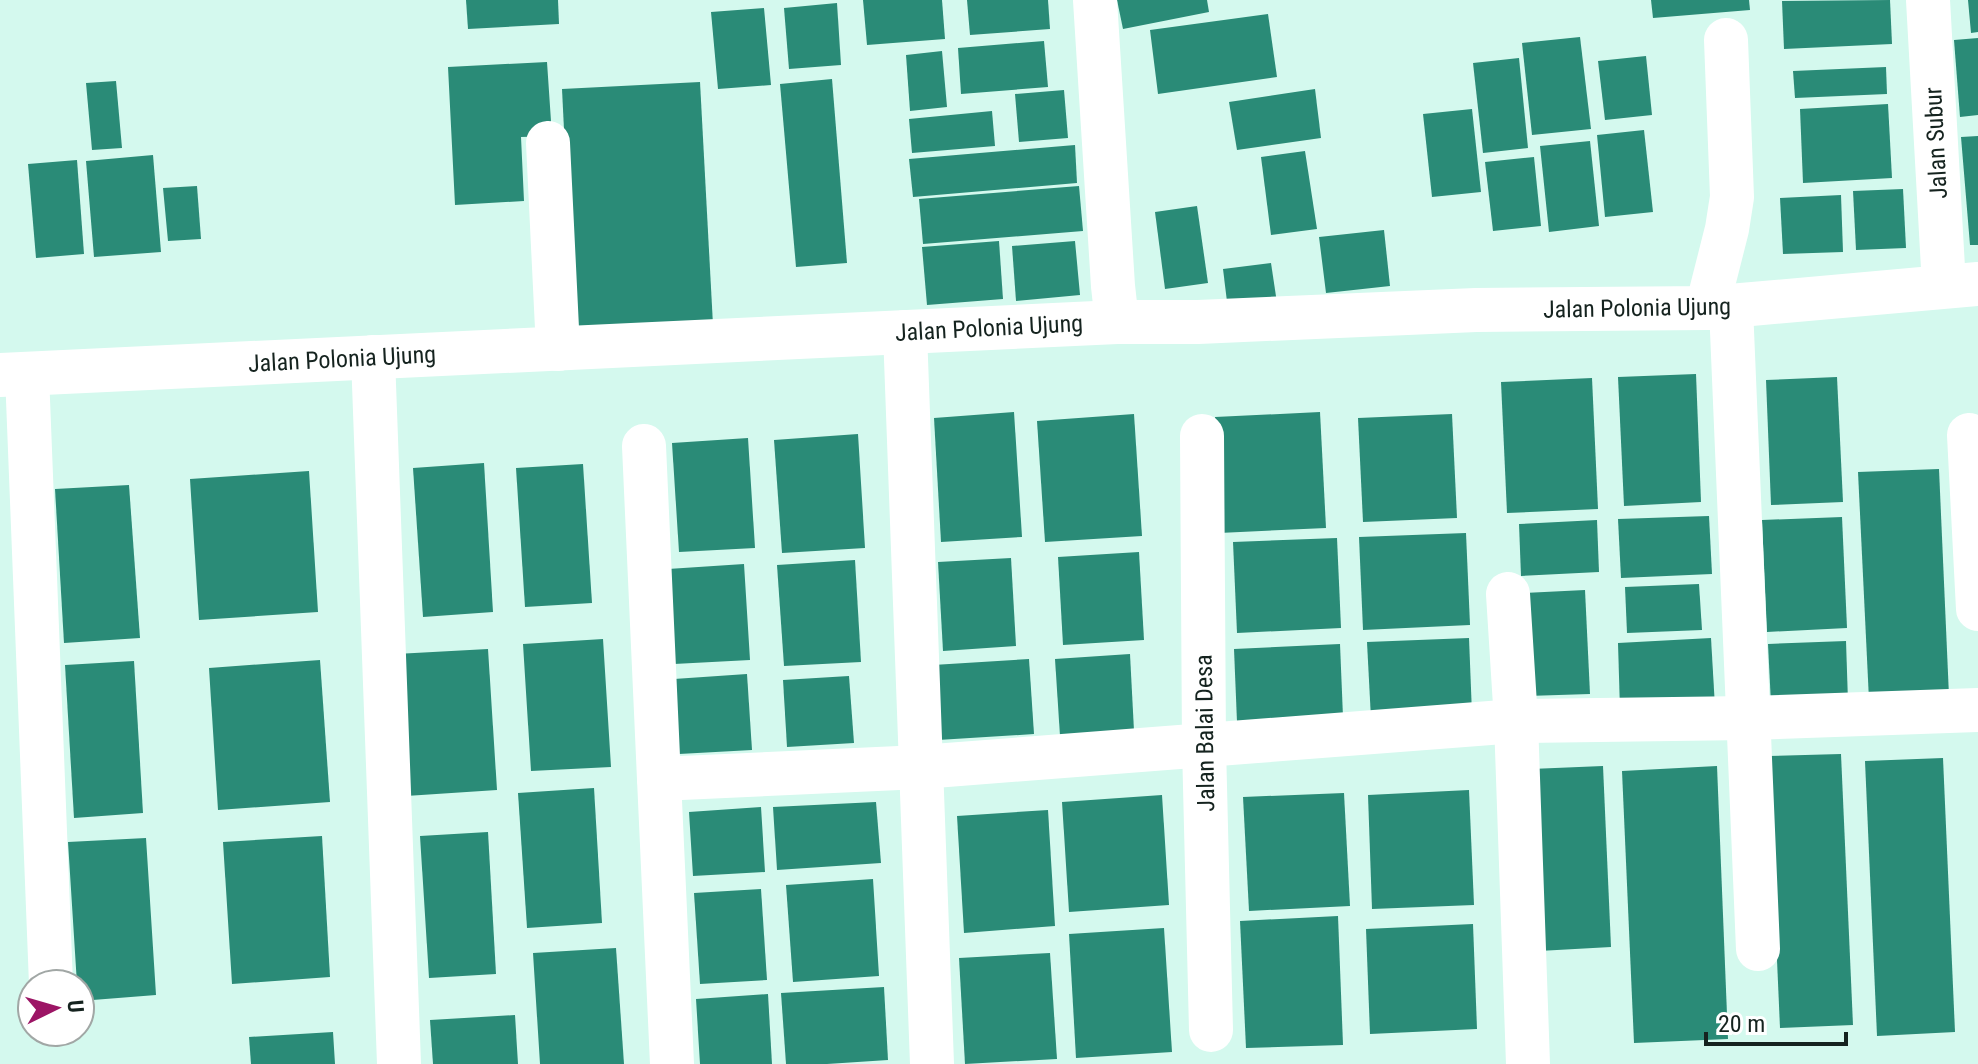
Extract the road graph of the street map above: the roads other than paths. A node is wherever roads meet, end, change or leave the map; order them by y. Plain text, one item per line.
1 (1095, 0) edge
2 (1928, 0) edge
3 (1726, 40) dead end
4 (548, 143) dead end
5 (1961, 285) edge
6 (1719, 308) junction
7 (1117, 322) junction
8 (905, 332) junction
9 (558, 349) junction
10 (373, 357) junction
11 (13, 375) edge
12 (1969, 435) dead end
13 (1202, 436) dead end
14 (644, 446) dead end
15 (1508, 594) dead end
16 (1978, 609) edge
17 (1978, 710) edge
18 (1748, 718) junction
19 (1516, 721) junction
20 (1204, 746) junction
21 (921, 767) junction
22 (659, 779) junction
23 (1758, 949) dead end
24 (50, 968) edge
25 (1211, 1030) dead end
26 (399, 1064) edge
27 (672, 1064) edge
28 (932, 1064) edge
29 (1528, 1064) edge

1 - 7 street
2 - 5 street, Jalan Subur
3 - 6 street
4 - 9 street
5 - 6 street, Jalan Polonia Ujung
6 - 7 street, Jalan Polonia Ujung
6 - 18 street
7 - 8 street, Jalan Polonia Ujung
8 - 9 street, Jalan Polonia Ujung
8 - 21 street
9 - 10 street, Jalan Polonia Ujung
10 - 11 street, Jalan Polonia Ujung
10 - 26 street
11 - 24 street
12 - 16 street
13 - 20 street, Jalan Balai Desa
14 - 22 street
15 - 19 street
17 - 18 street
18 - 19 street
18 - 23 street
19 - 20 street
19 - 29 street
20 - 21 street
20 - 25 street, Jalan Balai Desa
21 - 22 street
21 - 28 street
22 - 27 street

